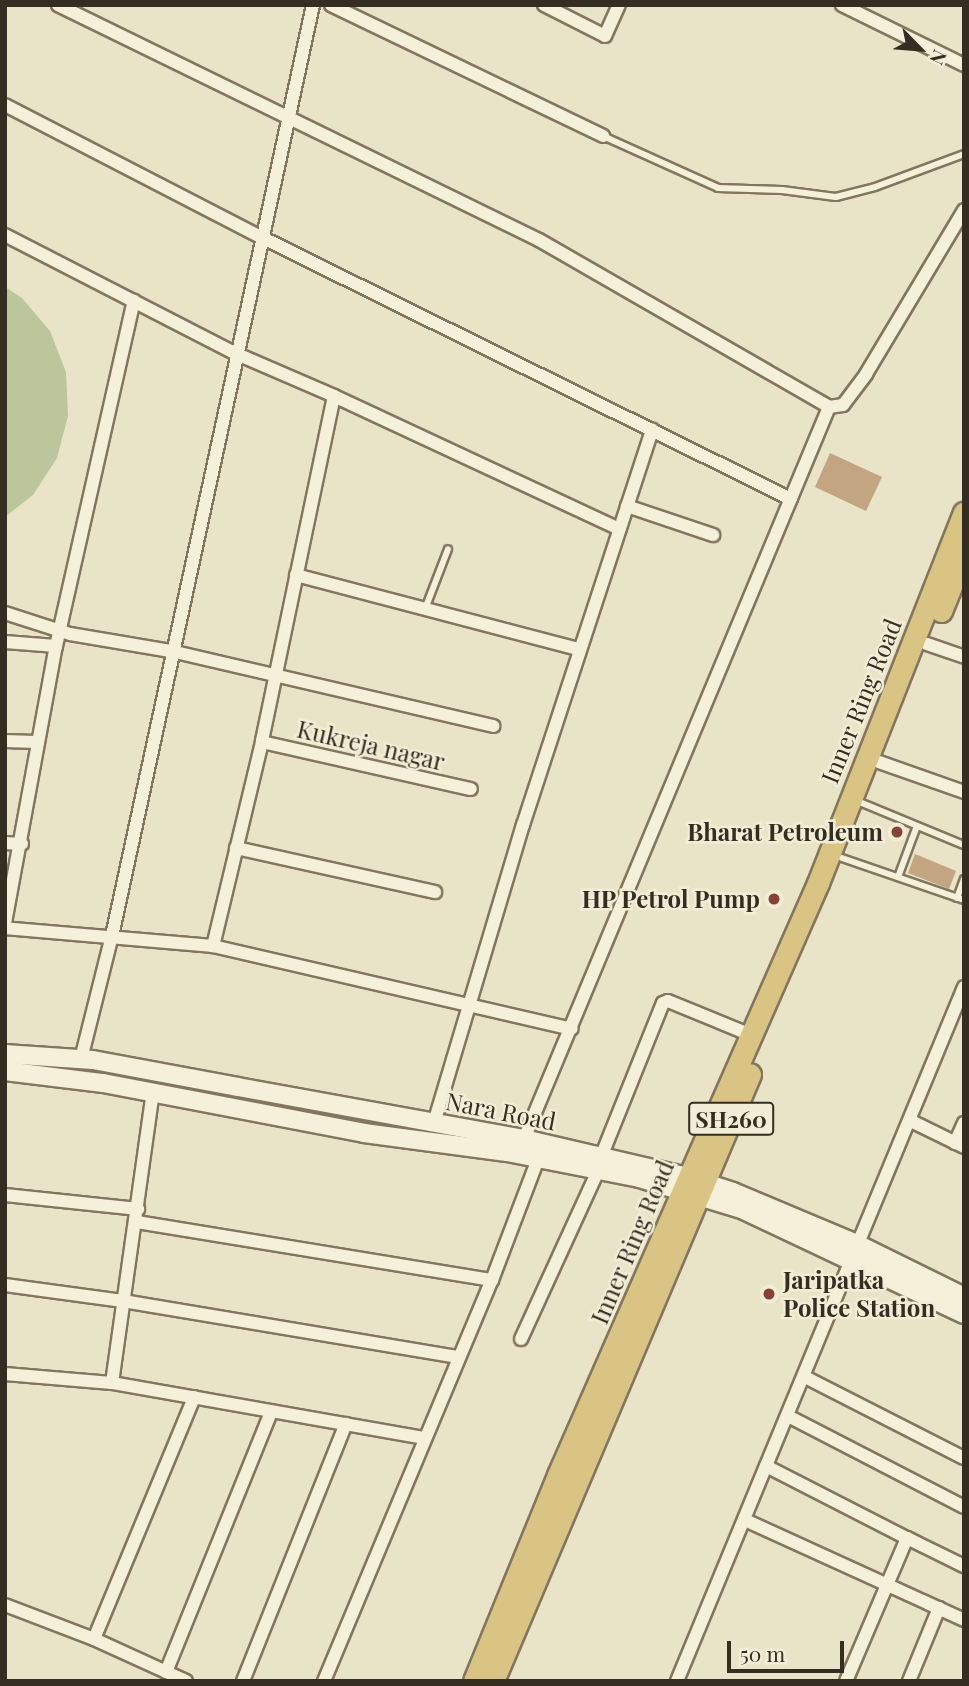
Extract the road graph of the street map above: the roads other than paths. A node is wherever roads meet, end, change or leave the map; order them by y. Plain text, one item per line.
1 (58, 5) edge
2 (313, 5) edge
3 (331, 5) edge
4 (544, 5) edge
5 (619, 5) edge
6 (842, 5) edge
7 (964, 65) edge
8 (5, 105) edge
9 (288, 118) junction
10 (603, 136) joint
11 (964, 155) edge
12 (964, 210) edge
13 (5, 235) edge
14 (261, 237) junction
15 (134, 302) junction
16 (237, 354) junction
17 (334, 396) junction
18 (829, 407) junction
19 (652, 430) junction
20 (791, 499) junction
21 (626, 506) junction
22 (964, 513) edge
23 (619, 529) junction
24 (713, 535) dead end
25 (448, 549) dead end
26 (964, 554) edge
27 (296, 575) junction
28 (425, 609) junction
29 (5, 613) edge
30 (59, 631) junction
31 (5, 642) edge
32 (927, 644) junction
33 (56, 646) junction
34 (579, 649) junction
35 (172, 651) junction
36 (964, 657) edge
37 (275, 675) junction
38 (493, 726) dead end
39 (5, 741) edge
40 (262, 741) junction
41 (36, 742) junction
42 (879, 762) junction
43 (471, 789) dead end
44 (964, 792) edge
45 (862, 803) junction
46 (917, 826) junction
47 (5, 843) edge
48 (22, 844) junction
49 (964, 845) edge
50 (236, 848) junction
51 (842, 858) junction
52 (898, 877) junction
53 (964, 879) edge
54 (435, 892) dead end
55 (960, 899) edge
56 (5, 926) edge
57 (112, 936) junction
58 (213, 946) junction
59 (964, 987) edge
60 (469, 1004) junction
61 (572, 1029) junction
62 (751, 1035) junction
63 (5, 1054) edge
64 (81, 1059) junction
65 (5, 1072) edge
66 (153, 1093) junction
67 (911, 1121) junction
68 (434, 1123) junction
69 (964, 1123) edge
70 (524, 1139) junction
71 (960, 1145) edge
72 (538, 1159) junction
73 (600, 1163) junction
74 (693, 1187) junction
75 (5, 1195) edge
76 (138, 1215) junction
77 (856, 1253) junction
78 (492, 1280) junction
79 (5, 1285) edge
80 (964, 1297) edge
81 (123, 1301) junction
82 (964, 1314) edge
83 (521, 1339) dead end
84 (458, 1357) junction
85 (5, 1374) edge
86 (805, 1377) junction
87 (112, 1383) junction
88 (194, 1397) junction
89 (271, 1412) junction
90 (788, 1416) junction
91 (346, 1424) junction
92 (424, 1438) junction
93 (964, 1458) edge
94 (766, 1466) junction
95 (964, 1507) edge
96 (745, 1520) junction
97 (906, 1538) junction
98 (964, 1566) edge
99 (888, 1584) junction
100 (5, 1605) edge
101 (939, 1608) junction
102 (964, 1620) edge
103 (94, 1639) junction
104 (166, 1672) junction
105 (186, 1681) edge
106 (243, 1681) edge
107 (324, 1681) edge
108 (474, 1681) edge
109 (493, 1681) edge
110 (677, 1681) edge
111 (846, 1681) edge
112 (909, 1681) edge

1 - 9 street
2 - 9 street
3 - 10 street
4 - 5 street
6 - 7 street
8 - 14 street
9 - 14 street
9 - 18 street
10 - 11 lane
12 - 18 street
13 - 15 street
14 - 16 street
14 - 19 street
15 - 16 street
15 - 30 street
16 - 17 street
16 - 35 street
17 - 23 street
17 - 27 street
18 - 20 street
19 - 20 street
19 - 21 street
20 - 61 street
21 - 23 street
21 - 24 street
22 - 62 highway, Inner Ring Road
23 - 34 street
25 - 28 lane
26 - 32 highway, Inner Ring Road / SH260
27 - 28 street
27 - 37 street
28 - 34 street
29 - 30 street
30 - 33 street
30 - 35 street
31 - 33 street
32 - 36 street
32 - 42 highway, Inner Ring Road / SH260
33 - 41 street
34 - 60 street
35 - 37 street
35 - 57 street
37 - 38 street
37 - 40 street
39 - 41 street
40 - 43 street, Kukreja nagar
40 - 50 street
41 - 48 street
42 - 44 street
42 - 45 highway, Inner Ring Road / SH260
45 - 46 lane
45 - 51 highway, Inner Ring Road / SH260
46 - 49 lane
46 - 52 lane
47 - 48 street
48 - 56 street
50 - 54 street
50 - 58 street
51 - 52 lane
51 - 74 highway, Inner Ring Road / SH260
52 - 55 lane
53 - 55 lane
56 - 57 street
57 - 58 street
57 - 64 street
58 - 60 street
59 - 67 street
60 - 61 street
60 - 68 street
61 - 70 street
62 - 73 street
62 - 74 highway, Inner Ring Road
63 - 64 main road, Nara Road
64 - 68 main road, Nara Road
65 - 66 main road, Nara Road
66 - 72 main road, Nara Road
66 - 76 street
67 - 71 street
67 - 77 street
68 - 70 main road, Nara Road
69 - 71 street
70 - 73 main road, Nara Road
72 - 73 main road, Nara Road
72 - 78 street
73 - 74 main road, Nara Road
73 - 83 street
74 - 77 main road, Nara Road
74 - 108 highway, Inner Ring Road
74 - 109 highway, Inner Ring Road / SH260
75 - 76 street
76 - 78 street
76 - 81 street
77 - 80 main road, Nara Road
77 - 82 main road, Nara Road
77 - 86 street
78 - 84 street
79 - 81 street
81 - 84 street
81 - 87 street
84 - 92 street
85 - 87 street
86 - 90 street
86 - 93 street
87 - 88 street
88 - 89 street
88 - 103 street
89 - 91 street
89 - 104 street
90 - 94 street
90 - 95 street
91 - 92 street
91 - 106 street
92 - 107 street
94 - 96 street
94 - 97 street
96 - 99 street
96 - 110 street
97 - 98 street
97 - 99 street
99 - 101 street
99 - 111 street
100 - 103 street
101 - 102 street
101 - 112 street
103 - 104 street
104 - 105 street

